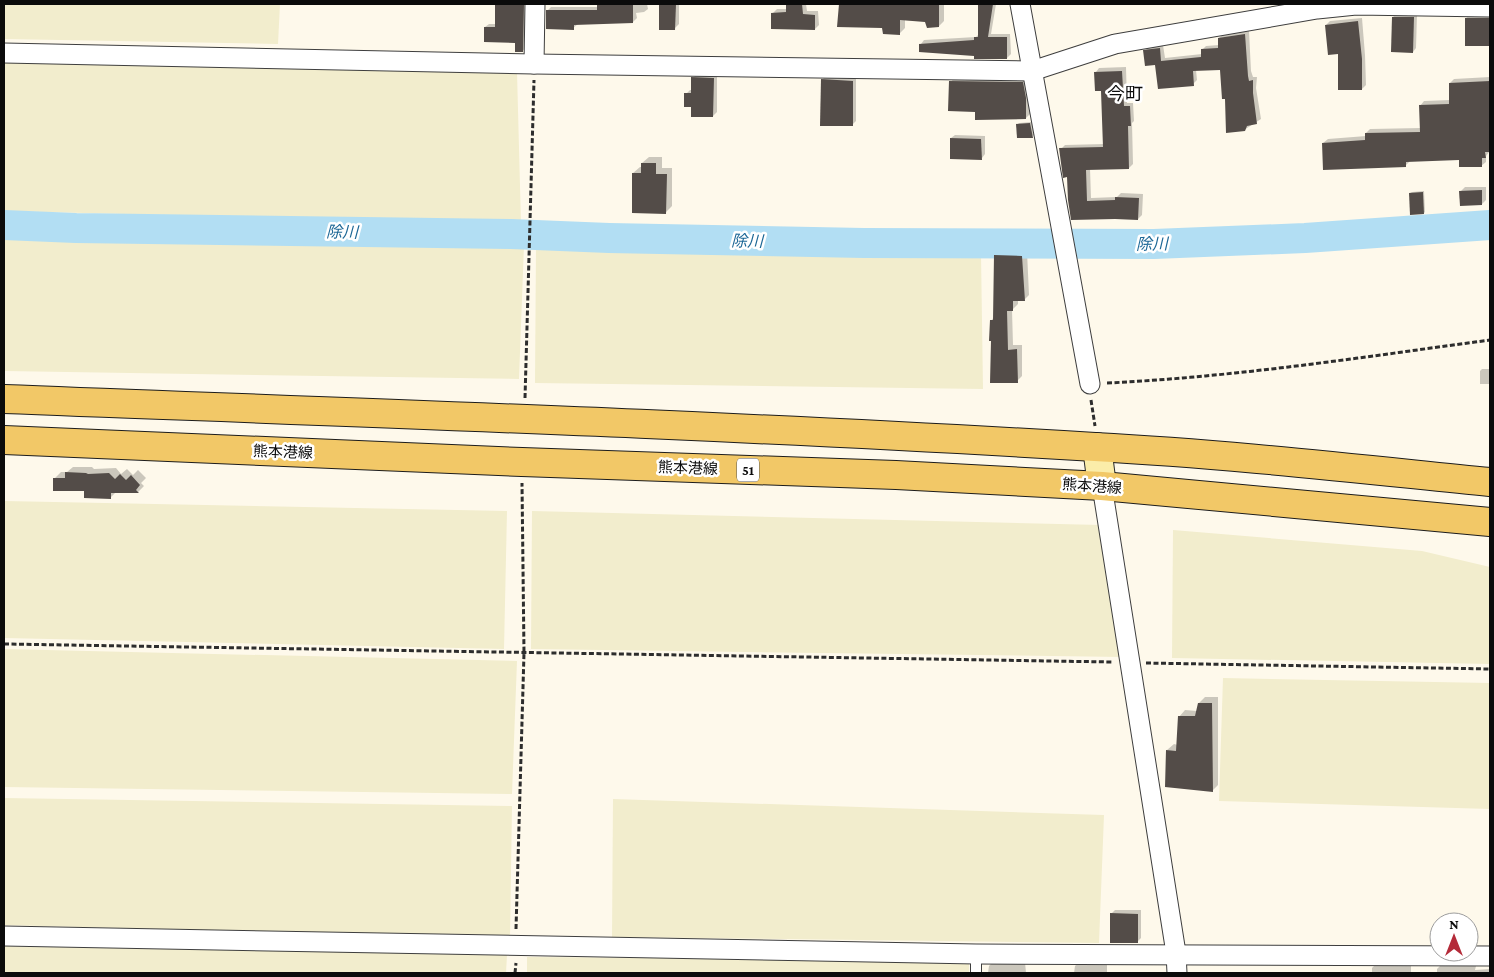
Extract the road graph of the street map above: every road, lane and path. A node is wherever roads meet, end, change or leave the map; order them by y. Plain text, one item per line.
1 (535, 4) edge
2 (1020, 4) edge
3 (1490, 7) edge
4 (4, 53) edge
5 (534, 64) junction
6 (1032, 71) junction
7 (1490, 340) edge
8 (1090, 384) junction
9 (4, 399) edge
10 (524, 419) junction
11 (4, 440) edge
12 (1097, 447) junction
13 (522, 462) junction
14 (1490, 482) edge
15 (1102, 486) junction
16 (1490, 522) edge
17 (4, 644) edge
18 (524, 653) junction
19 (1130, 662) junction
20 (1490, 669) edge
21 (4, 936) edge
22 (516, 945) junction
23 (976, 954) junction
24 (1176, 954) junction
25 (1490, 956) edge
26 (976, 973) edge
27 (1177, 973) edge

1 - 5 street
2 - 6 street
3 - 6 street
4 - 5 street
5 - 6 street
5 - 10 path
6 - 8 street
7 - 8 path
8 - 12 path
9 - 10 main road
10 - 12 main road
10 - 13 main road
11 - 13 main road, 熊本港線 / 51
12 - 14 main road
12 - 15 street
13 - 15 main road, 熊本港線 / 51
13 - 18 path
15 - 16 main road, 熊本港線 / 51
15 - 19 street
17 - 18 path
18 - 19 path
18 - 22 path
19 - 20 path
19 - 24 street
21 - 22 street
22 - 23 street
23 - 24 street
23 - 26 lane
24 - 25 street
24 - 27 street

